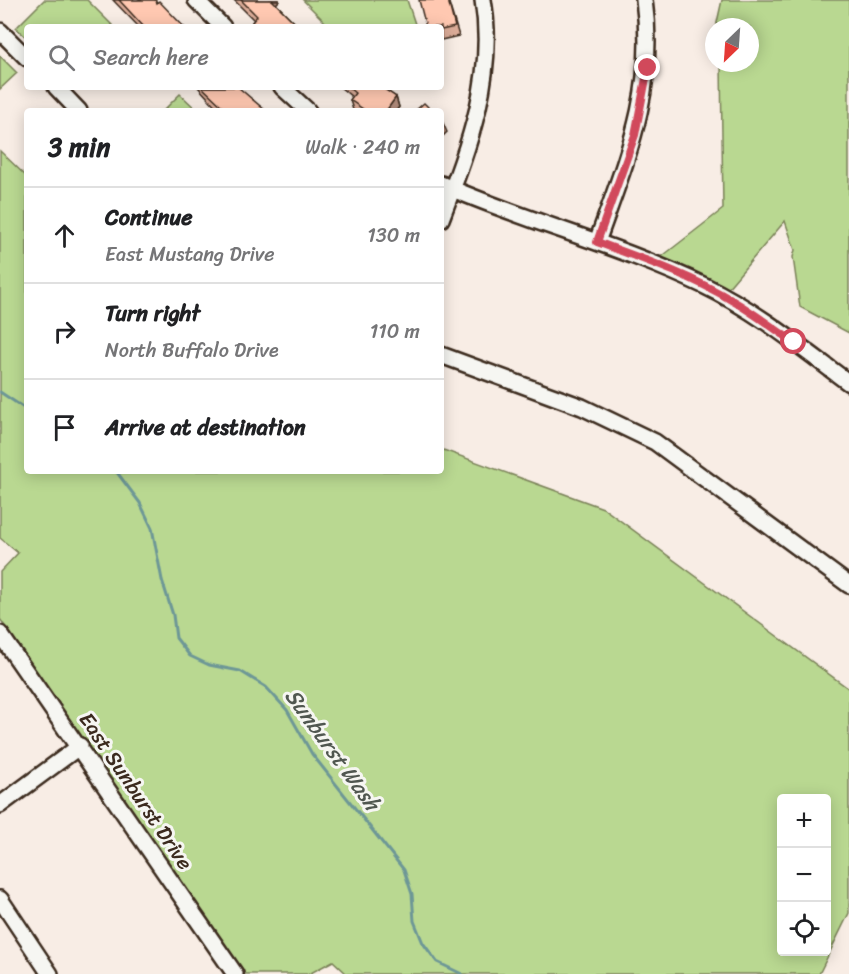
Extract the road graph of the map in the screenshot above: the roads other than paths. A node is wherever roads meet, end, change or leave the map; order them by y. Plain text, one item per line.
1 (196, 0) edge
2 (483, 0) edge
3 (644, 0) edge
4 (219, 24) edge
5 (0, 31) edge
6 (24, 55) edge
7 (59, 90) edge
8 (285, 90) edge
9 (76, 108) edge
10 (305, 108) edge
11 (447, 186) edge
12 (444, 202) edge
13 (597, 242) junction
14 (444, 356) edge
15 (849, 384) edge
16 (848, 581) edge
17 (0, 634) edge
18 (80, 746) junction
19 (0, 805) edge
20 (0, 899) edge
21 (50, 974) edge
22 (235, 974) edge

1 - 4 street
2 - 11 street
3 - 13 street
5 - 6 street
7 - 9 street
8 - 10 street
11 - 12 street
11 - 13 street
13 - 15 street
14 - 16 street
17 - 18 street, East Sunburst Drive
18 - 19 street
18 - 22 street, East Sunburst Drive
20 - 21 street

